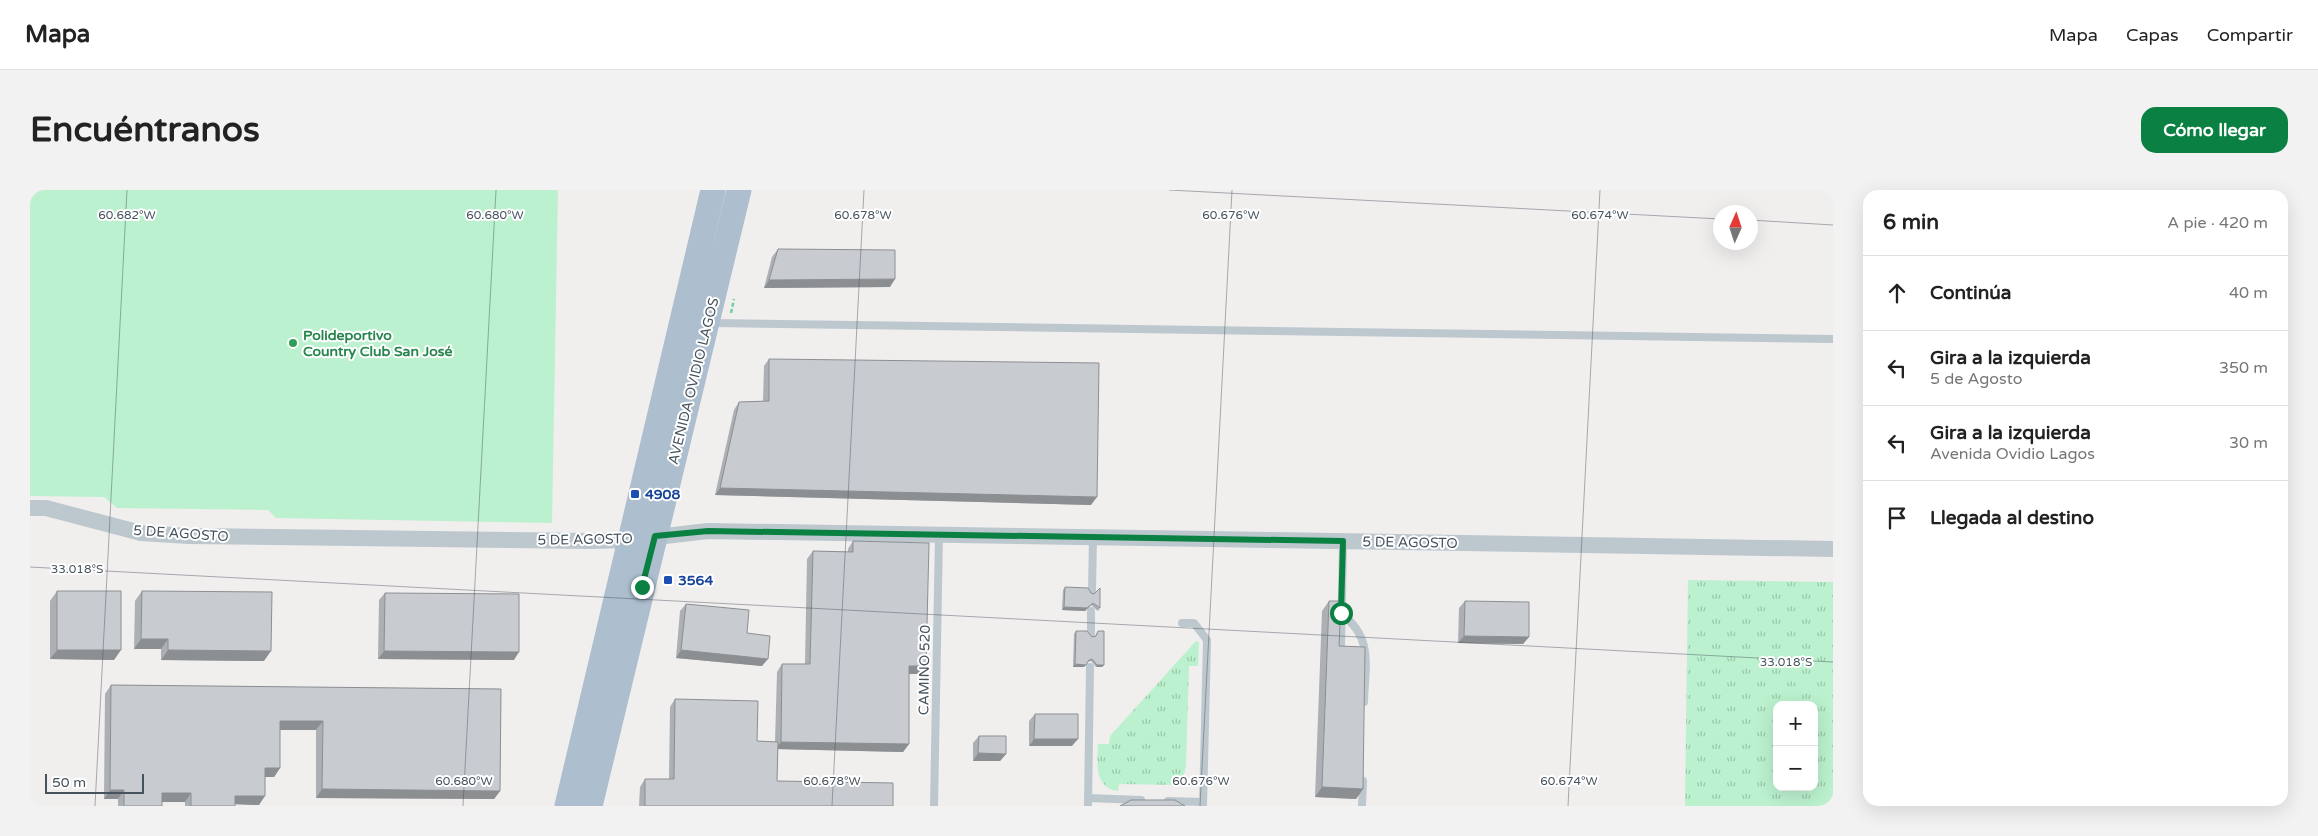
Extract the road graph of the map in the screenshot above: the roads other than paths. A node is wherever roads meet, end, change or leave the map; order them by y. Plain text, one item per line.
1 (713, 190) edge
2 (739, 190) edge
3 (695, 322) junction
4 (1833, 339) edge
5 (30, 508) edge
6 (939, 535) junction
7 (655, 536) junction
8 (1093, 537) junction
9 (630, 540) junction
10 (1343, 541) junction
11 (1833, 549) edge
12 (1092, 590) edge
13 (1091, 611) edge
14 (1341, 613) junction
15 (1182, 623) dead end
16 (1091, 634) edge
17 (1340, 648) edge
18 (1090, 667) dead end
19 (1364, 707) edge
20 (1363, 776) edge
21 (1146, 800) edge
22 (1155, 800) edge
23 (1088, 802) edge
24 (1203, 804) edge
25 (567, 806) edge
26 (590, 806) edge
27 (934, 806) edge
28 (1362, 806) edge

1 - 3 main road, AVENIDA OVIDIO LAGOS
2 - 3 main road, AVENIDA OVIDIO LAGOS
3 - 4 lane
3 - 7 main road, AVENIDA OVIDIO LAGOS
3 - 9 main road, AVENIDA OVIDIO LAGOS
5 - 9 street, 5 DE AGOSTO
6 - 7 street, 5 DE AGOSTO
6 - 8 street, 5 DE AGOSTO
6 - 27 lane, CAMINO 520
7 - 9 street, 5 DE AGOSTO
7 - 26 main road, AVENIDA OVIDIO LAGOS
8 - 10 street, 5 DE AGOSTO
8 - 12 lane
9 - 25 main road, AVENIDA OVIDIO LAGOS
10 - 11 street, 5 DE AGOSTO
10 - 14 lane
13 - 16 lane
14 - 17 lane
14 - 19 lane
15 - 24 lane
18 - 23 lane
20 - 28 lane
21 - 23 lane
22 - 24 lane

